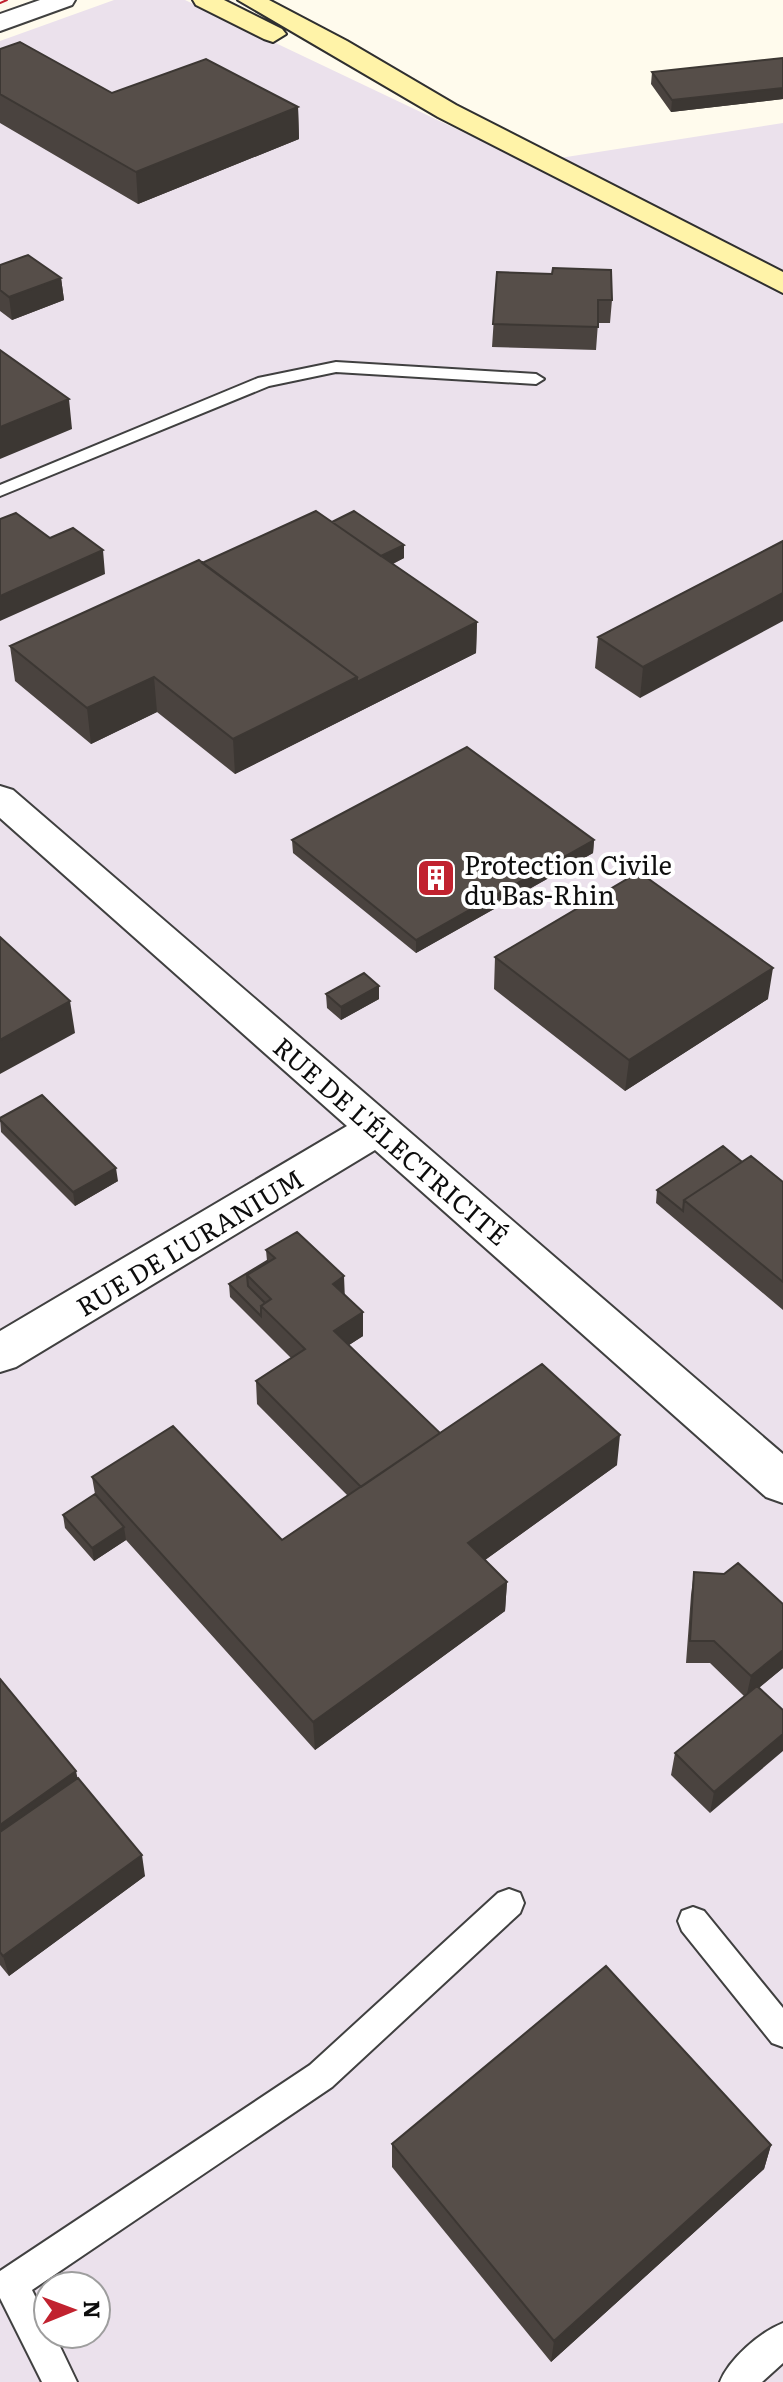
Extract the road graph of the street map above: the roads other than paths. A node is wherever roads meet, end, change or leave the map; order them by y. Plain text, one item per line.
1 (63, 0) edge
2 (205, 0) edge
3 (250, 0) edge
4 (0, 23) edge
5 (447, 111) junction
6 (736, 261) junction
7 (783, 284) edge
8 (783, 293) edge
9 (536, 379) dead end
10 (0, 491) edge
11 (0, 798) edge
12 (378, 1128) junction
13 (0, 1354) edge
14 (783, 1483) edge
15 (509, 1903) dead end
16 (693, 1921) dead end
17 (783, 2032) edge
18 (783, 2340) edge
19 (60, 2382) edge
20 (737, 2382) edge

1 - 4 street
2 - 5 main road
3 - 5 main road
5 - 6 main road
6 - 7 main road
6 - 8 main road
9 - 10 lane
11 - 12 street, RUE DE L'ÉLECTRICITÉ
12 - 13 street, RUE DE L'URANIUM
12 - 14 street, RUE DE L'ÉLECTRICITÉ
15 - 19 lane
16 - 17 lane
18 - 20 lane

